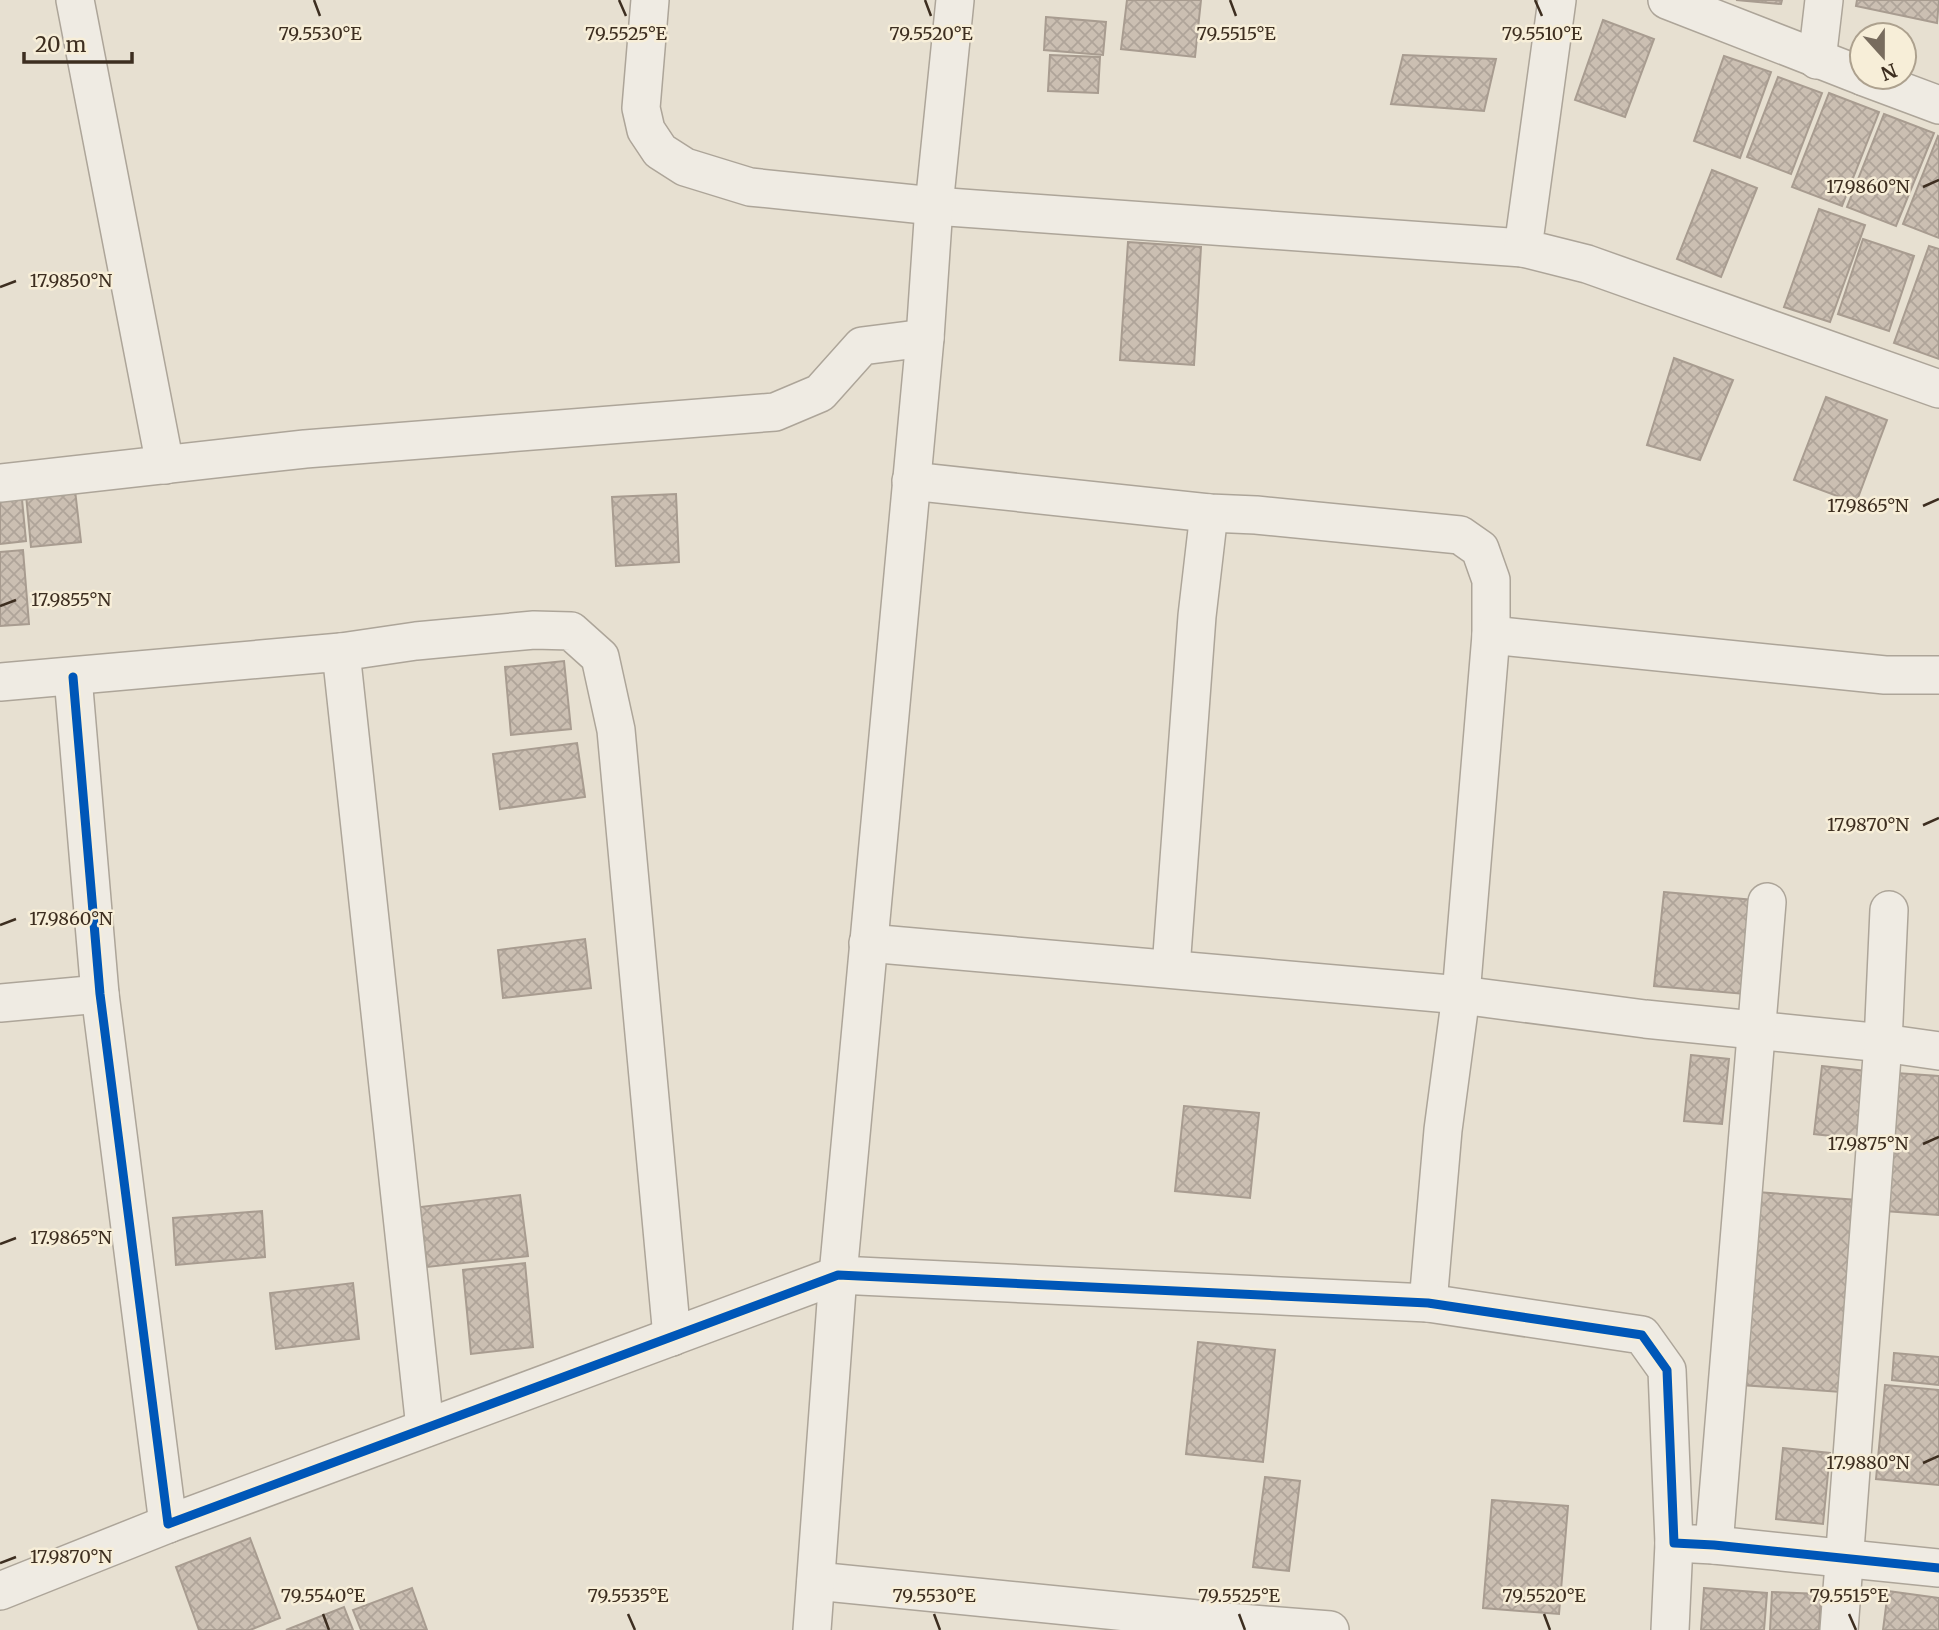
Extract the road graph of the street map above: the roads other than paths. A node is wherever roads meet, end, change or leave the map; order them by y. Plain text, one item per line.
1 (75, 0) edge
2 (650, 0) edge
3 (955, 0) edge
4 (1556, 0) edge
5 (1667, 0) edge
6 (1824, 0) edge
7 (1817, 60) junction
8 (1848, 71) edge
9 (1901, 91) edge
10 (1939, 105) edge
11 (934, 206) junction
12 (1523, 248) junction
13 (925, 338) junction
14 (1939, 389) edge
15 (165, 465) junction
16 (911, 481) junction
17 (0, 483) edge
18 (1209, 513) junction
19 (1491, 635) junction
20 (341, 652) junction
21 (1939, 675) edge
22 (73, 677) junction
23 (0, 682) edge
24 (1768, 902) dead end
25 (1889, 910) dead end
26 (869, 943) junction
27 (1171, 968) junction
28 (100, 994) junction
29 (1461, 995) junction
30 (0, 1003) edge
31 (1756, 1031) junction
32 (1882, 1043) junction
33 (1939, 1051) edge
34 (838, 1275) junction
35 (1428, 1303) junction
36 (672, 1337) junction
37 (425, 1428) junction
38 (168, 1524) junction
39 (1674, 1544) junction
40 (1714, 1545) junction
41 (1845, 1558) junction
42 (1939, 1568) edge
43 (816, 1581) junction
44 (0, 1591) edge
45 (812, 1630) edge
46 (1330, 1630) edge
47 (1670, 1630) edge
48 (1839, 1630) edge

1 - 15 street
2 - 11 street
3 - 11 street
4 - 12 street
5 - 7 street
6 - 7 street
7 - 8 street
9 - 10 street
11 - 12 street
11 - 13 street
12 - 14 street
13 - 15 street
13 - 16 street
15 - 17 street
16 - 18 street
16 - 26 street
18 - 19 street
18 - 27 street
19 - 21 street
19 - 29 street
20 - 22 street
20 - 36 street
20 - 37 street
22 - 23 street
22 - 28 street
24 - 31 street
25 - 32 street
26 - 27 street
26 - 34 street
27 - 29 street
28 - 30 street
28 - 38 street
29 - 31 street
29 - 35 street
31 - 32 street
31 - 40 street
32 - 33 street
32 - 41 street
34 - 35 street
34 - 36 street
34 - 43 street
35 - 39 street
36 - 37 street
37 - 38 street
38 - 44 street
39 - 40 street
39 - 47 street
40 - 41 street
41 - 42 street
41 - 48 street
43 - 45 street
43 - 46 street

